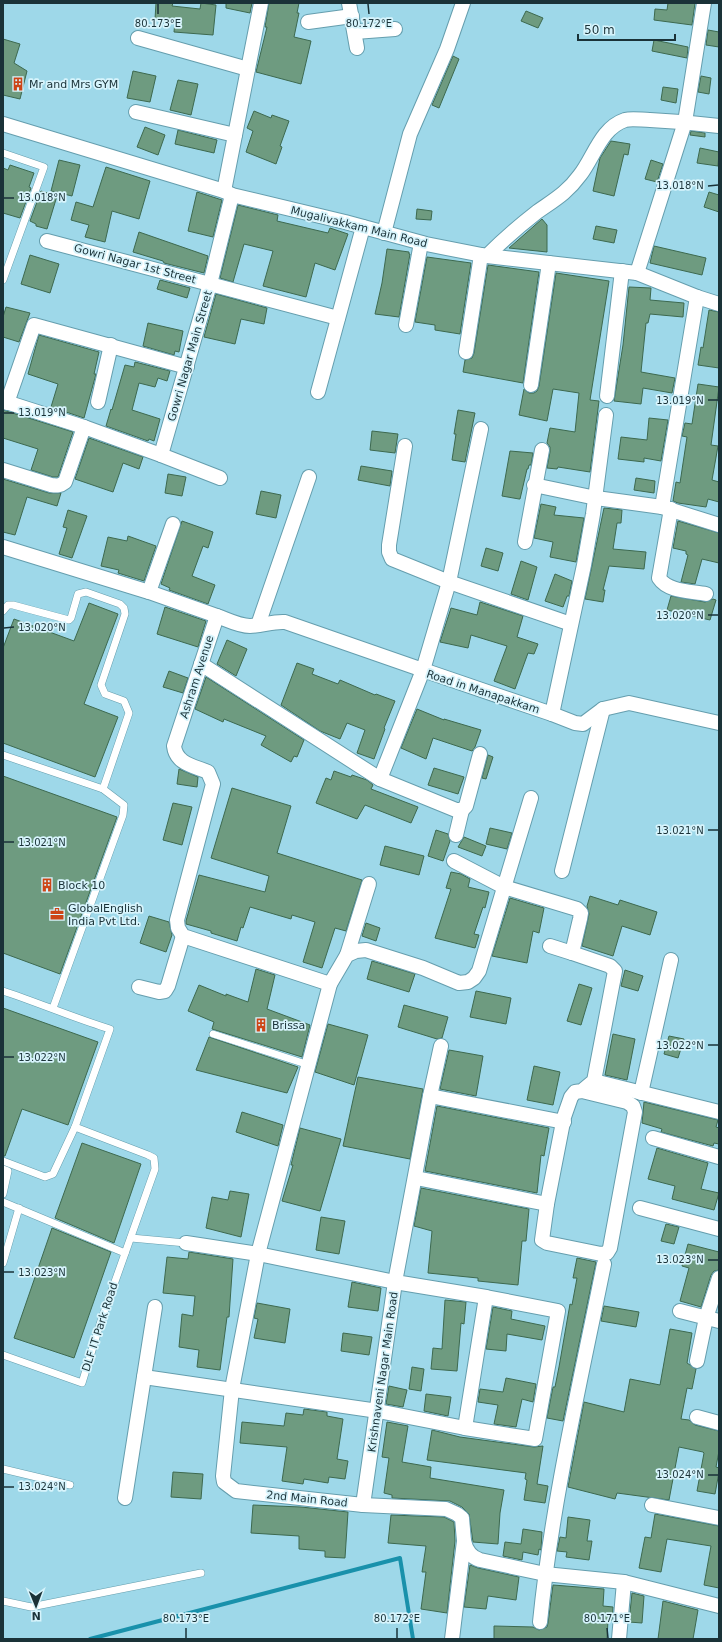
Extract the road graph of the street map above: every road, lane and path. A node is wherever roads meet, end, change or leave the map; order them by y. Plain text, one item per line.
1 (261, 3) edge
2 (463, 3) edge
3 (704, 3) edge
4 (351, 10) edge
5 (308, 22) dead end
6 (395, 29) dead end
7 (355, 32) junction
8 (138, 38) dead end
9 (357, 48) dead end
10 (248, 68) junction
11 (136, 112) dead end
12 (685, 122) junction
13 (3, 124) edge
14 (719, 126) edge
15 (235, 135) junction
16 (3, 153) edge
17 (228, 193) junction
18 (363, 227) junction
19 (384, 233) junction
20 (47, 241) dead end
21 (421, 243) junction
22 (484, 255) junction
23 (549, 263) junction
24 (622, 271) junction
25 (637, 273) junction
26 (3, 280) edge
27 (210, 284) junction
28 (697, 297) junction
29 (719, 304) edge
30 (338, 318) junction
31 (406, 325) dead end
32 (111, 345) junction
33 (466, 352) dead end
34 (187, 367) junction
35 (531, 385) dead end
36 (318, 392) dead end
37 (607, 396) dead end
38 (5, 402) edge
39 (98, 402) dead end
40 (606, 415) dead end
41 (84, 427) junction
42 (481, 429) dead end
43 (405, 446) dead end
44 (542, 450) dead end
45 (161, 455) junction
46 (3, 470) edge
47 (309, 477) dead end
48 (220, 478) dead end
49 (534, 485) junction
50 (596, 498) junction
51 (666, 508) junction
52 (173, 524) dead end
53 (719, 525) edge
54 (525, 542) dead end
55 (3, 547) edge
56 (450, 582) junction
57 (149, 592) junction
58 (706, 594) dead end
59 (3, 611) edge
60 (217, 616) junction
61 (571, 624) junction
62 (258, 625) junction
63 (201, 664) junction
64 (423, 670) junction
65 (603, 709) junction
66 (552, 714) junction
67 (719, 723) edge
68 (480, 754) dead end
69 (3, 755) edge
70 (380, 778) junction
71 (103, 789) junction
72 (531, 798) dead end
73 (462, 810) junction
74 (456, 835) dead end
75 (454, 861) dead end
76 (562, 871) dead end
77 (369, 884) dead end
78 (504, 887) junction
79 (183, 936) junction
80 (550, 946) dead end
81 (572, 953) junction
82 (347, 955) junction
83 (671, 960) dead end
84 (330, 984) junction
85 (139, 987) dead end
86 (3, 991) edge
87 (53, 1008) junction
88 (213, 1034) dead end
89 (441, 1046) dead end
90 (309, 1065) junction
91 (594, 1081) junction
92 (582, 1091) junction
93 (641, 1093) junction
94 (430, 1096) junction
95 (719, 1112) edge
96 (564, 1122) junction
97 (75, 1127) junction
98 (653, 1138) dead end
99 (719, 1157) edge
100 (3, 1161) edge
101 (3, 1169) edge
102 (416, 1178) junction
103 (3, 1194) edge
104 (3, 1202) edge
105 (547, 1204) junction
106 (19, 1208) junction
107 (640, 1208) dead end
108 (719, 1229) edge
109 (131, 1238) junction
110 (186, 1243) joint
111 (125, 1253) junction
112 (258, 1254) junction
113 (3, 1263) edge
114 (604, 1264) dead end
115 (719, 1278) edge
116 (395, 1282) junction
117 (486, 1297) junction
118 (155, 1307) dead end
119 (680, 1311) dead end
120 (712, 1319) edge
121 (3, 1355) edge
122 (697, 1361) dead end
123 (144, 1377) junction
124 (232, 1389) junction
125 (378, 1411) junction
126 (697, 1417) dead end
127 (719, 1423) edge
128 (466, 1428) junction
129 (3, 1469) edge
130 (70, 1485) dead end
131 (125, 1498) dead end
132 (363, 1505) junction
133 (652, 1505) dead end
134 (719, 1518) edge
135 (464, 1541) junction
136 (202, 1573) dead end
137 (545, 1574) junction
138 (624, 1582) junction
139 (3, 1601) edge
140 (719, 1606) edge
141 (540, 1622) dead end
142 (452, 1639) edge
143 (619, 1639) edge

1 - 10 street, Gowri Nagar Main Street
2 - 19 street
3 - 12 street
4 - 5 street
4 - 7 street
6 - 7 street
7 - 9 street
8 - 10 street
10 - 15 street, Gowri Nagar Main Street
11 - 15 street
12 - 14 street
12 - 22 street
12 - 25 street
13 - 17 street, Mugalivakkam Main Road
15 - 17 street, Gowri Nagar Main Street
16 - 26 lane
17 - 18 street, Mugalivakkam Main Road
17 - 27 street, Gowri Nagar Main Street
18 - 19 street, Mugalivakkam Main Road
18 - 30 street
19 - 21 street, Mugalivakkam Main Road
20 - 27 street, Gowri Nagar 1st Street
21 - 22 street, Mugalivakkam Main Road
21 - 31 street
22 - 23 street, Mugalivakkam Main Road
22 - 33 street
23 - 24 street, Mugalivakkam Main Road
23 - 35 street
24 - 25 street, Mugalivakkam Main Road
24 - 37 street
25 - 28 street, Mugalivakkam Main Road
27 - 30 street, Gowri Nagar 1st Street
27 - 34 street, Gowri Nagar Main Street
28 - 29 street, Mugalivakkam Main Road
28 - 51 street
30 - 36 street
32 - 34 street
32 - 38 street
32 - 39 street
34 - 45 street, Gowri Nagar Main Street
38 - 41 street
40 - 50 street, Road in Manapakkam
41 - 45 street
41 - 46 street
42 - 56 street
43 - 56 street
44 - 49 street
45 - 48 street
47 - 62 street
49 - 50 street
49 - 54 street
50 - 51 street
50 - 61 street, Road in Manapakkam
51 - 53 street
51 - 58 street
52 - 57 street
55 - 57 street
56 - 61 street
56 - 64 street
57 - 60 street
59 - 71 lane
60 - 62 street
60 - 63 street, Ashram Avenue
61 - 66 street, Road in Manapakkam
62 - 64 street
63 - 70 street
63 - 79 street, Ashram Avenue
64 - 66 street, Road in Manapakkam
64 - 70 street, Road in Manapakkam
65 - 66 street
65 - 67 street
65 - 76 street
68 - 73 street
69 - 71 lane
70 - 73 street
71 - 87 lane
72 - 78 street
73 - 74 street
75 - 78 street
77 - 82 street
78 - 81 street
78 - 82 street
79 - 84 street
79 - 85 street
80 - 81 street
81 - 91 street
82 - 84 street
83 - 93 street
84 - 90 street
86 - 87 lane
87 - 97 lane
88 - 90 lane
89 - 94 street
90 - 112 street
91 - 92 street
91 - 93 street
92 - 96 street
92 - 105 street
93 - 95 street
94 - 96 street
94 - 102 street
96 - 105 street
97 - 100 lane
97 - 109 lane, DLF IT Park Road
98 - 99 street
101 - 103 lane
102 - 105 street
102 - 116 street
104 - 106 lane
106 - 111 lane
106 - 113 lane
107 - 108 street
109 - 110 lane
109 - 111 lane, DLF IT Park Road
110 - 112 street, Krishnaveni Nagar Main Road
111 - 121 lane, DLF IT Park Road
112 - 116 street, Krishnaveni Nagar Main Road
112 - 124 street
114 - 137 street
115 - 120 street
116 - 117 street
116 - 125 street, Krishnaveni Nagar Main Road
117 - 128 street
117 - 128 street
118 - 123 street
119 - 120 street
120 - 122 street
123 - 124 street
123 - 131 street
124 - 125 street
124 - 132 street, 2nd Main Road
125 - 128 street
125 - 132 street, Krishnaveni Nagar Main Road
126 - 127 street
129 - 130 lane
132 - 135 street, 2nd Main Road
133 - 134 street
135 - 137 street
135 - 142 street
136 - 139 lane
137 - 138 street
137 - 141 street
138 - 140 street
138 - 143 street

